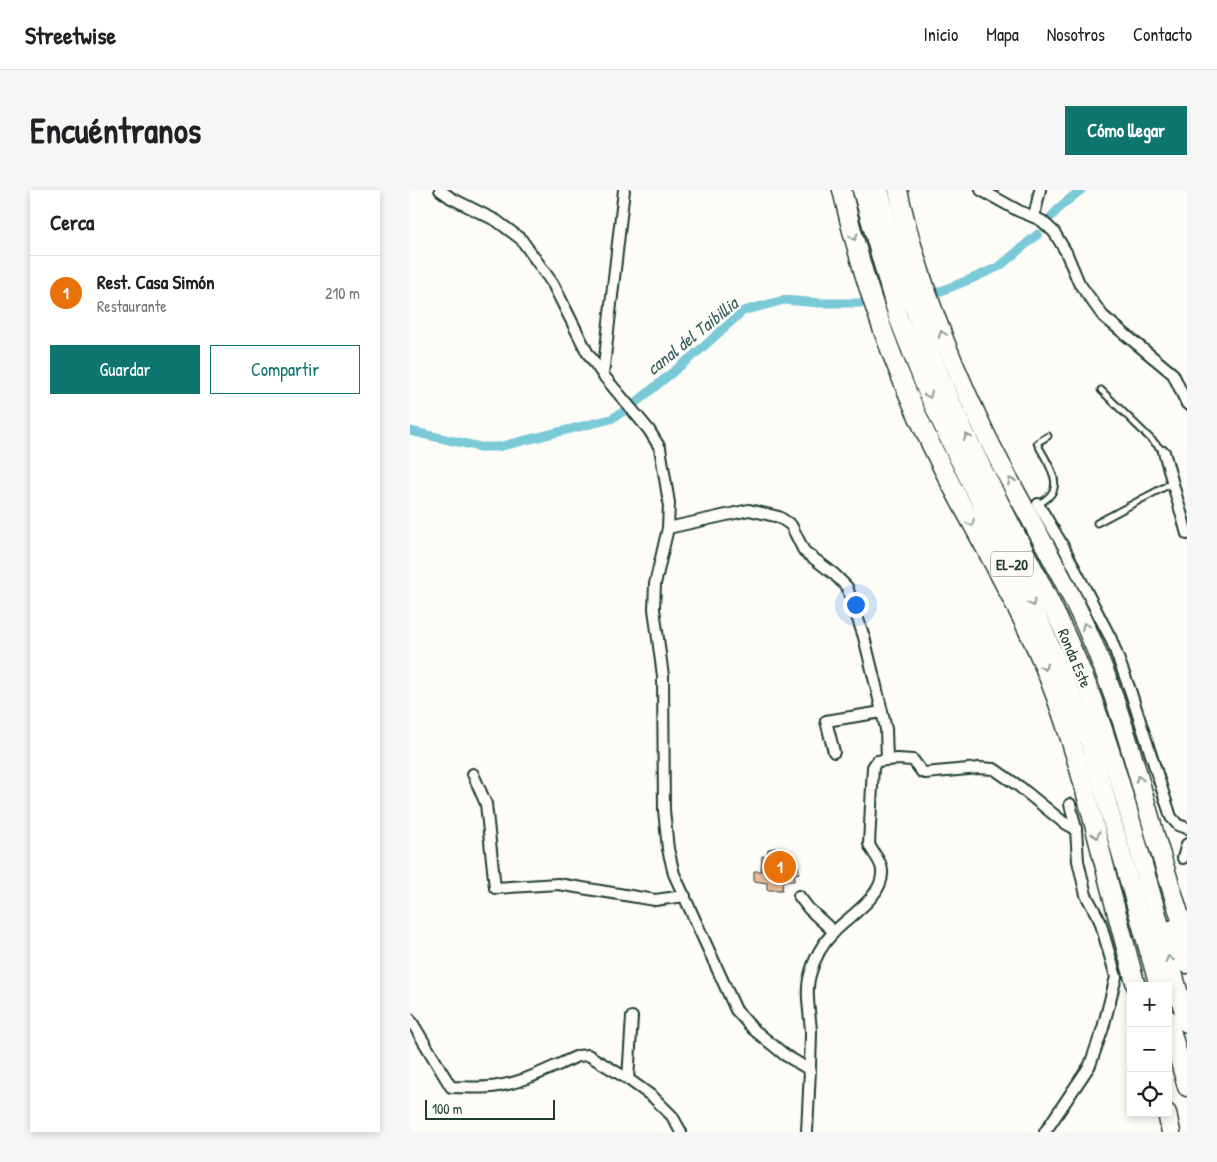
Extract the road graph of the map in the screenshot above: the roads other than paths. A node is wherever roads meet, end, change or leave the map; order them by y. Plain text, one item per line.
1 (440, 190) edge
2 (624, 190) edge
3 (842, 190) edge
4 (862, 190) edge
5 (879, 190) edge
6 (898, 190) edge
7 (981, 190) edge
8 (1040, 190) edge
9 (1034, 217) junction
10 (898, 290) junction
11 (906, 315) junction
12 (603, 375) junction
13 (1101, 390) dead end
14 (1187, 404) edge
15 (1048, 436) dead end
16 (1164, 452) joint
17 (1172, 483) junction
18 (1038, 504) joint
19 (1097, 523) dead end
20 (668, 528) junction
21 (1187, 534) edge
22 (1093, 702) junction
23 (882, 712) junction
24 (834, 752) dead end
25 (887, 760) junction
26 (473, 774) dead end
27 (1070, 804) dead end
28 (1111, 816) junction
29 (1187, 828) edge
30 (1076, 829) junction
31 (1187, 844) edge
32 (1183, 858) dead end
33 (685, 896) junction
34 (799, 896) dead end
35 (834, 932) junction
36 (1187, 939) edge
37 (1187, 964) edge
38 (1135, 982) edge
39 (1142, 982) edge
40 (1158, 982) edge
41 (632, 1017) dead end
42 (410, 1019) edge
43 (1187, 1023) edge
44 (1170, 1027) edge
45 (810, 1070) junction
46 (628, 1079) junction
47 (1187, 1087) edge
48 (1168, 1117) edge
49 (681, 1132) edge
50 (807, 1132) edge
51 (1045, 1132) edge
52 (1171, 1132) edge

1 - 12 street
2 - 12 street
3 -> 38 highway
4 - 10 highway, EL-20
5 - 10 highway, EL-20
36 -> 6 highway
7 - 9 street
8 - 9 street
9 - 14 street
10 - 11 highway, EL-20
22 -> 11 highway, Ronda Este / EL-20
11 -> 28 highway, Ronda Este / EL-20
12 - 20 street
13 - 16 lane
15 - 18 lane
16 - 17 street
17 - 19 lane
17 - 21 street
18 - 29 street
20 - 23 street
20 - 33 street
22 - 37 highway, EL-20
43 -> 22 highway, Ronda Este / EL-20
23 - 24 street
23 - 25 street
25 - 30 street
25 - 35 street
26 - 33 street
27 - 30 street
28 - 39 highway, EL-20
28 - 40 highway, Ronda Este / EL-20
30 - 51 street
31 - 32 street
33 - 45 street
34 - 35 street
35 - 45 street
41 - 46 street
42 - 46 street
44 - 47 highway
45 - 50 street
46 - 49 street
48 - 52 highway

